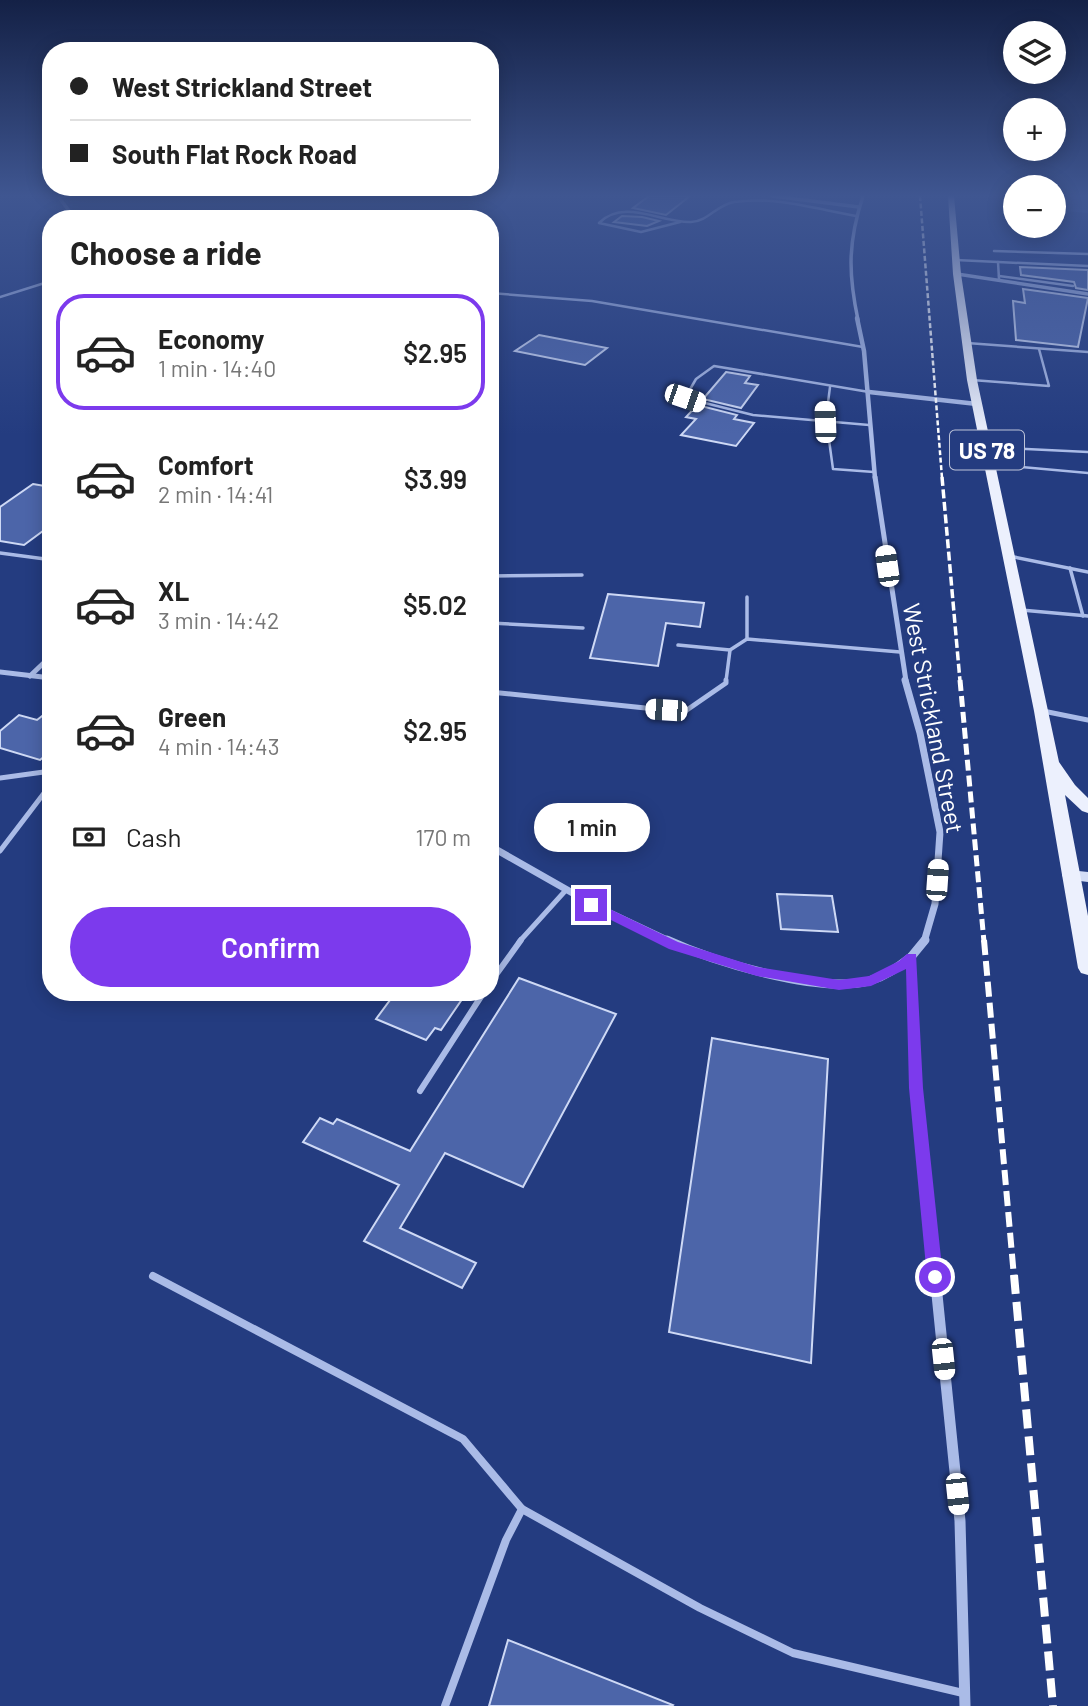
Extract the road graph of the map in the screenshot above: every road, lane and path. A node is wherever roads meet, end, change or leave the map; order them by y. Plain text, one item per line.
1 (851, 276) edge
2 (957, 276) edge
3 (974, 276) edge
4 (999, 278) junction
5 (42, 284) edge
6 (1073, 286) dead end
7 (499, 294) edge
8 (1088, 294) edge
9 (0, 297) edge
10 (967, 343) junction
11 (863, 347) junction
12 (1039, 349) junction
13 (1088, 352) edge
14 (972, 380) junction
15 (830, 387) junction
16 (869, 392) junction
17 (977, 404) junction
18 (825, 422) junction
19 (869, 425) junction
20 (986, 447) junction
21 (1088, 452) edge
22 (990, 464) junction
23 (874, 472) junction
24 (1088, 473) edge
25 (0, 553) edge
26 (1009, 556) junction
27 (42, 559) edge
28 (1070, 568) junction
29 (1088, 572) edge
30 (582, 575) dead end
31 (499, 577) edge
32 (747, 597) dead end
33 (1020, 610) junction
34 (1086, 616) edge
35 (499, 623) edge
36 (583, 628) dead end
37 (747, 639) junction
38 (678, 645) dead end
39 (730, 650) junction
40 (900, 652) junction
41 (42, 665) edge
42 (0, 672) edge
43 (30, 676) junction
44 (42, 677) edge
45 (499, 693) edge
46 (1042, 711) junction
47 (1088, 720) edge
48 (1050, 760) junction
49 (42, 772) edge
50 (0, 778) edge
51 (42, 796) edge
52 (1088, 807) edge
53 (0, 851) edge
54 (499, 851) edge
55 (1079, 876) edge
56 (566, 890) junction
57 (911, 957) junction
58 (1088, 968) edge
59 (499, 971) edge
60 (478, 1001) edge
61 (420, 1091) dead end
62 (153, 1276) dead end
63 (522, 1509) junction
64 (964, 1693) junction
65 (445, 1706) edge
66 (965, 1706) edge

1 - 11 street, West Strickland Street
2 - 10 main road, US 78
3 - 4 street
4 - 6 lane
4 - 8 street
5 - 9 lane
7 - 11 lane
10 - 12 lane
10 - 14 main road, US 78
11 - 16 street, West Strickland Street
12 - 13 lane
12 - 14 lane
14 - 17 main road, US 78
15 - 16 lane
15 - 18 lane
15 - 18 lane
16 - 17 street
16 - 19 street, West Strickland Street
17 - 20 main road, US 78
18 - 19 lane
18 - 23 lane
19 - 23 street, West Strickland Street
20 - 21 lane
20 - 22 main road, US 78
22 - 24 lane
22 - 26 main road, US 78
23 - 40 street, West Strickland Street
25 - 27 lane
26 - 28 lane
26 - 33 main road, US 78
28 - 29 lane
28 - 34 lane
30 - 31 lane
32 - 37 lane
33 - 34 lane
33 - 46 main road, US 78
35 - 36 lane
37 - 39 lane
37 - 40 lane
38 - 39 lane
39 - 45 lane
40 - 57 street, West Strickland Street
41 - 43 street
42 - 43 street
43 - 44 street
46 - 47 lane
46 - 48 main road, US 78
48 - 52 main road
48 - 55 main road, US 78
49 - 50 lane
51 - 53 lane
54 - 56 street
55 - 58 main road, US 78
56 - 57 street
56 - 59 lane
57 - 64 street
60 - 61 lane
62 - 63 lane
63 - 64 lane
63 - 65 lane
64 - 66 street

